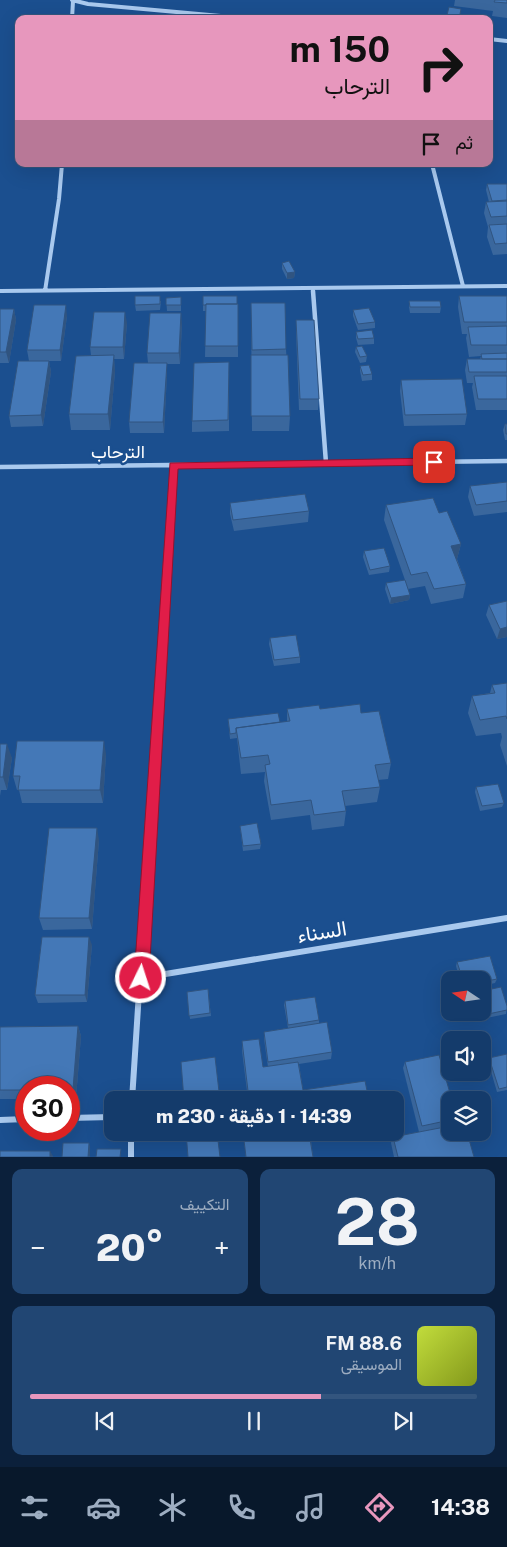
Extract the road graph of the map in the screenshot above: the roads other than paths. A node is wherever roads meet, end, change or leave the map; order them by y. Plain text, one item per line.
1 (72, 1) edge
2 (72, 15) edge
3 (210, 15) edge
4 (493, 39) edge
5 (507, 41) edge
6 (62, 167) edge
7 (433, 167) edge
8 (463, 286) junction
9 (507, 286) edge
10 (313, 288) junction
11 (46, 291) junction
12 (0, 292) edge
13 (507, 461) edge
14 (326, 463) junction
15 (173, 466) junction
16 (0, 467) edge
17 (507, 918) edge
18 (141, 978) junction
19 (133, 1091) edge
20 (104, 1117) edge
21 (80, 1118) edge
22 (15, 1119) edge
23 (0, 1120) edge
24 (131, 1141) edge
25 (131, 1157) edge

1 - 2 street
1 - 3 street
4 - 5 street
6 - 11 street
7 - 8 street
8 - 9 street
8 - 10 street
10 - 11 street
10 - 14 street
11 - 12 street
13 - 14 street, الترحاب
14 - 15 street, الترحاب
15 - 16 street, الترحاب
15 - 18 street
17 - 18 street, السناء
18 - 19 street
20 - 21 street
22 - 23 street
24 - 25 street

